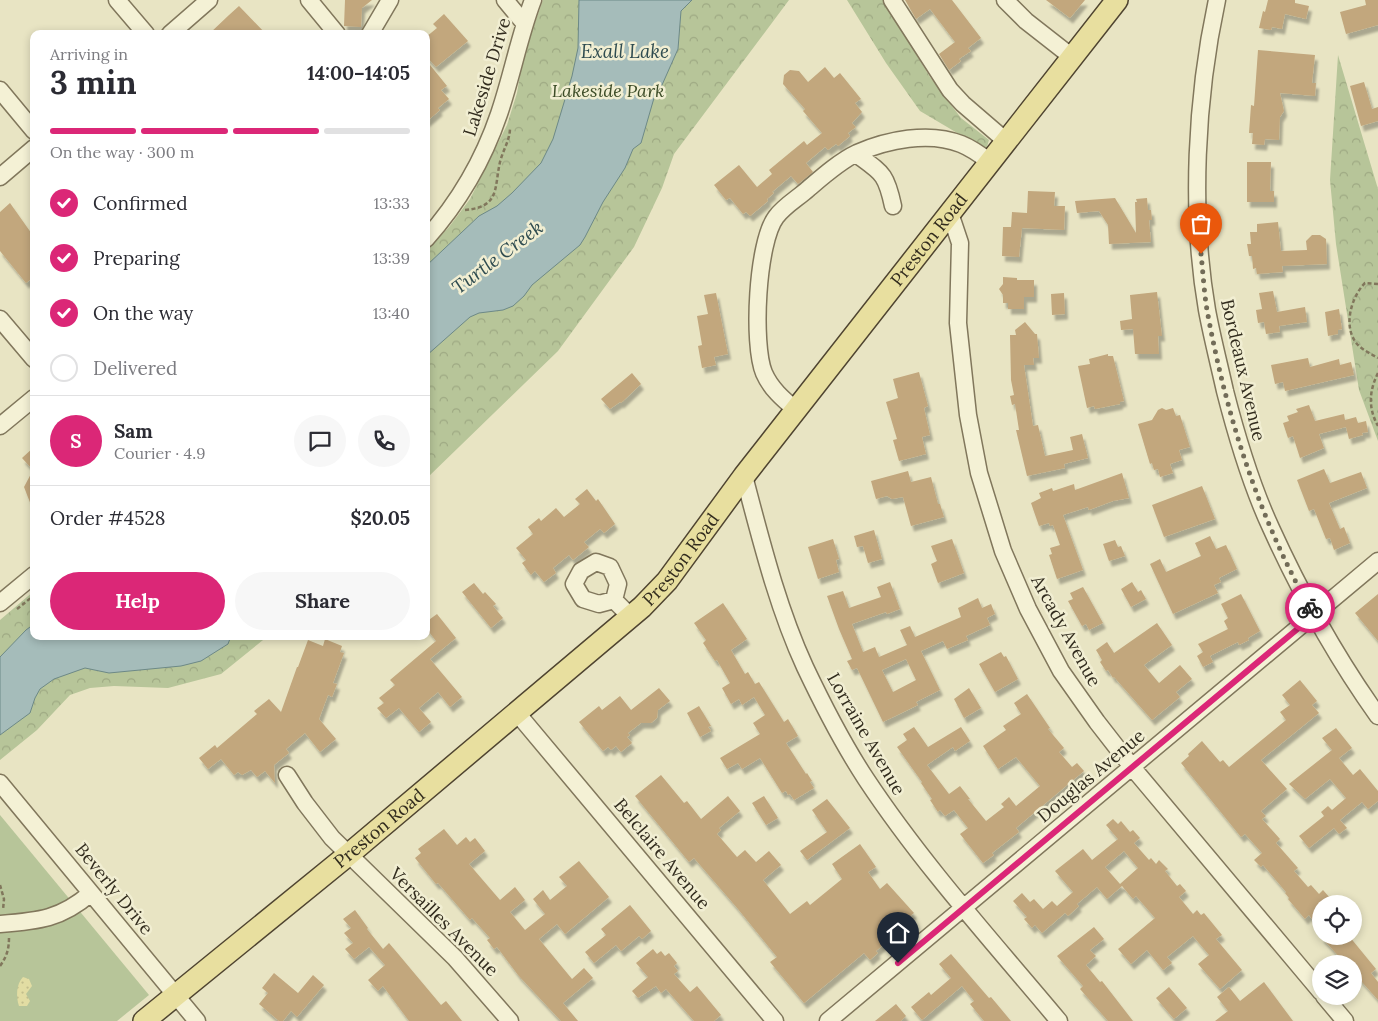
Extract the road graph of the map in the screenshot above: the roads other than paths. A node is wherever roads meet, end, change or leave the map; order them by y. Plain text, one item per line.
1 (117, 0) edge
2 (209, 0) edge
3 (309, 0) edge
4 (390, 0) edge
5 (505, 0) edge
6 (532, 0) edge
7 (892, 0) edge
8 (1005, 0) edge
9 (1117, 0) edge
10 (1216, 0) edge
11 (524, 23) junction
12 (143, 30) edge
13 (175, 30) edge
14 (334, 30) edge
15 (372, 30) edge
16 (1072, 57) junction
17 (0, 90) edge
18 (30, 126) edge
19 (1006, 141) junction
20 (30, 151) edge
21 (856, 154) junction
22 (990, 162) junction
23 (0, 177) edge
24 (893, 206) dead end
25 (950, 213) junction
26 (430, 235) edge
27 (0, 319) edge
28 (30, 353) edge
29 (30, 401) edge
30 (796, 410) junction
31 (0, 426) edge
32 (744, 476) junction
33 (1378, 561) edge
34 (30, 577) edge
35 (614, 600) dead end
36 (0, 603) edge
37 (1314, 615) junction
38 (631, 617) junction
39 (517, 713) junction
40 (1378, 716) edge
41 (1132, 767) junction
42 (287, 775) dead end
43 (0, 783) edge
44 (348, 855) junction
45 (91, 893) junction
46 (964, 908) junction
47 (0, 924) edge
48 (1312, 981) edge
49 (175, 995) junction
50 (1332, 1005) edge
51 (196, 1020) edge
52 (144, 1021) edge
53 (510, 1021) edge
54 (775, 1021) edge
55 (828, 1021) edge
56 (1059, 1021) edge
57 (1345, 1021) edge

1 - 12 street
2 - 13 street
3 - 14 street
4 - 15 street
5 - 11 street
6 - 11 street, Lakeside Drive
7 - 19 street
8 - 16 street
9 - 16 main road, Preston Road
10 - 37 street, Bordeaux Avenue
11 - 26 street, Lakeside Drive
16 - 19 main road, Preston Road
17 - 18 street
19 - 22 main road, Preston Road
20 - 23 street
21 - 22 street
21 - 24 street
21 - 30 street
22 - 25 main road, Preston Road
25 - 30 main road, Preston Road
25 - 41 street, Arcady Avenue
27 - 28 street
29 - 31 street
30 - 32 main road, Preston Road
32 - 38 main road, Preston Road
32 - 46 street, Lorraine Avenue
33 - 37 street, Douglas Avenue
34 - 36 street
35 - 38 street
37 - 40 street, Bordeaux Avenue
37 - 41 street, Douglas Avenue
38 - 39 main road, Preston Road
39 - 44 main road, Preston Road
39 - 54 street, Belclaire Avenue
41 - 46 street, Douglas Avenue
41 - 48 street, Arcady Avenue
42 - 44 street, Versailles Avenue
43 - 45 street, Beverly Drive
44 - 49 main road, Preston Road
44 - 53 street, Versailles Avenue
45 - 47 street
45 - 49 street, Beverly Drive
46 - 55 street, Douglas Avenue
46 - 56 street, Lorraine Avenue
49 - 51 street, Beverly Drive
49 - 52 main road, Preston Road
50 - 57 street

